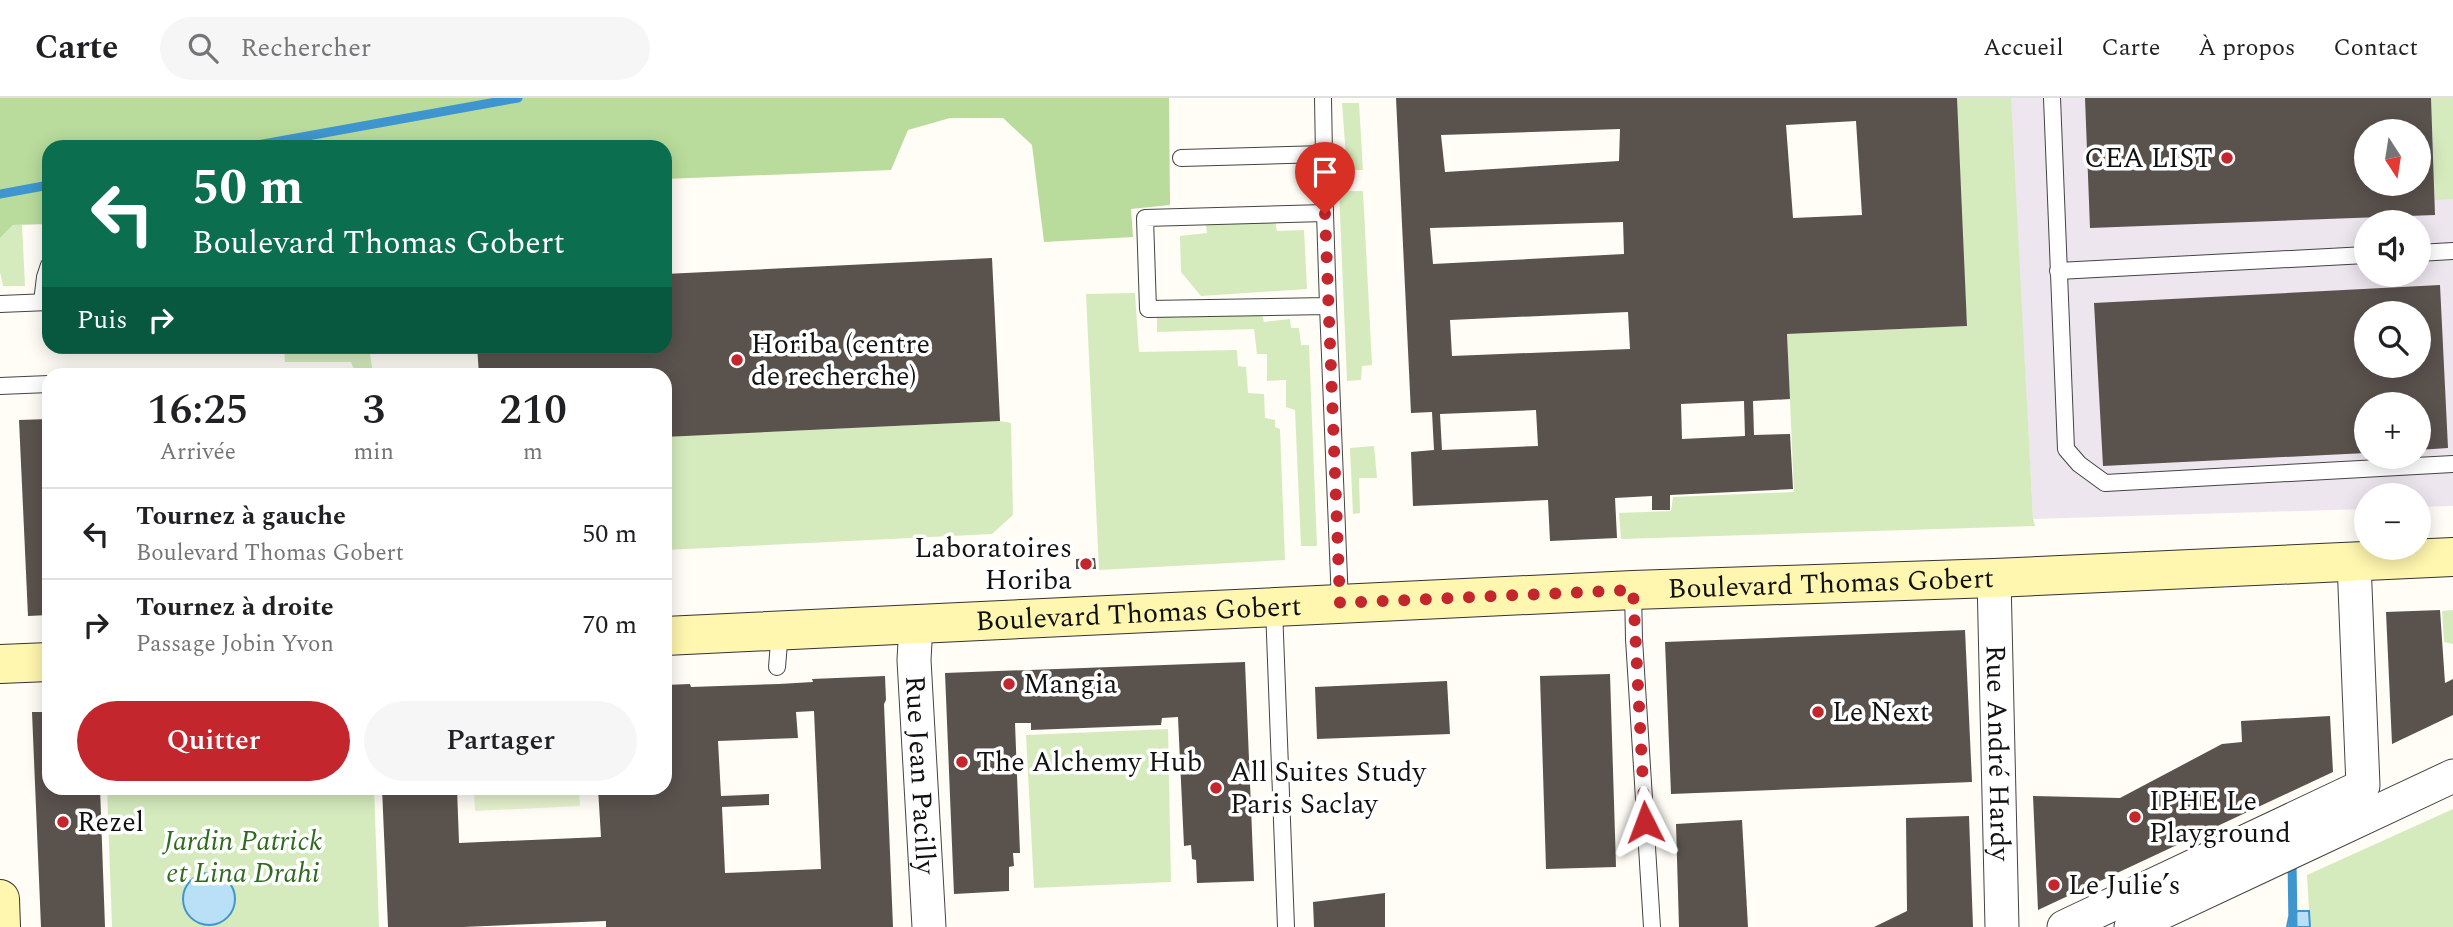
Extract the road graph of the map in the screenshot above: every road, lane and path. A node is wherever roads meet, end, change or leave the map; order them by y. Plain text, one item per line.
1 (1323, 98) edge
2 (2052, 98) edge
3 (1324, 154) junction
4 (1181, 158) dead end
5 (1325, 214) junction
6 (2453, 251) edge
7 (2431, 252) edge
8 (2354, 256) edge
9 (2058, 271) junction
10 (42, 302) edge
11 (0, 304) edge
12 (1328, 306) junction
13 (42, 384) edge
14 (0, 386) edge
15 (2453, 464) edge
16 (2453, 557) edge
17 (2354, 562) junction
18 (1994, 579) junction
19 (1633, 590) junction
20 (1340, 603) junction
21 (1274, 608) junction
22 (916, 623) junction
23 (672, 637) edge
24 (42, 662) edge
25 (0, 664) edge
26 (2453, 776) edge
27 (0, 899) edge
28 (1, 927) edge
29 (929, 927) edge
30 (1286, 927) edge
31 (1652, 927) edge
32 (2002, 927) edge
33 (2064, 927) edge
34 (2131, 927) edge

1 - 3 lane
2 - 9 lane
3 - 4 lane
3 - 5 lane
5 - 12 lane
5 - 12 lane
6 - 7 lane
8 - 9 lane
9 - 15 lane
10 - 11 lane
12 - 20 lane
13 - 14 lane
16 - 17 main road, Boulevard Thomas Gobert
17 - 18 main road, Boulevard Thomas Gobert
17 - 33 street
18 - 19 main road, Boulevard Thomas Gobert
18 - 32 street, Rue André Hardy
19 - 20 main road, Boulevard Thomas Gobert
19 - 31 lane
20 - 21 main road, Boulevard Thomas Gobert
21 - 22 main road, Boulevard Thomas Gobert
21 - 30 lane
22 - 23 main road, Boulevard Thomas Gobert
22 - 29 street, Rue Jean Pacilly
24 - 25 main road
26 - 34 street
27 - 28 main road

